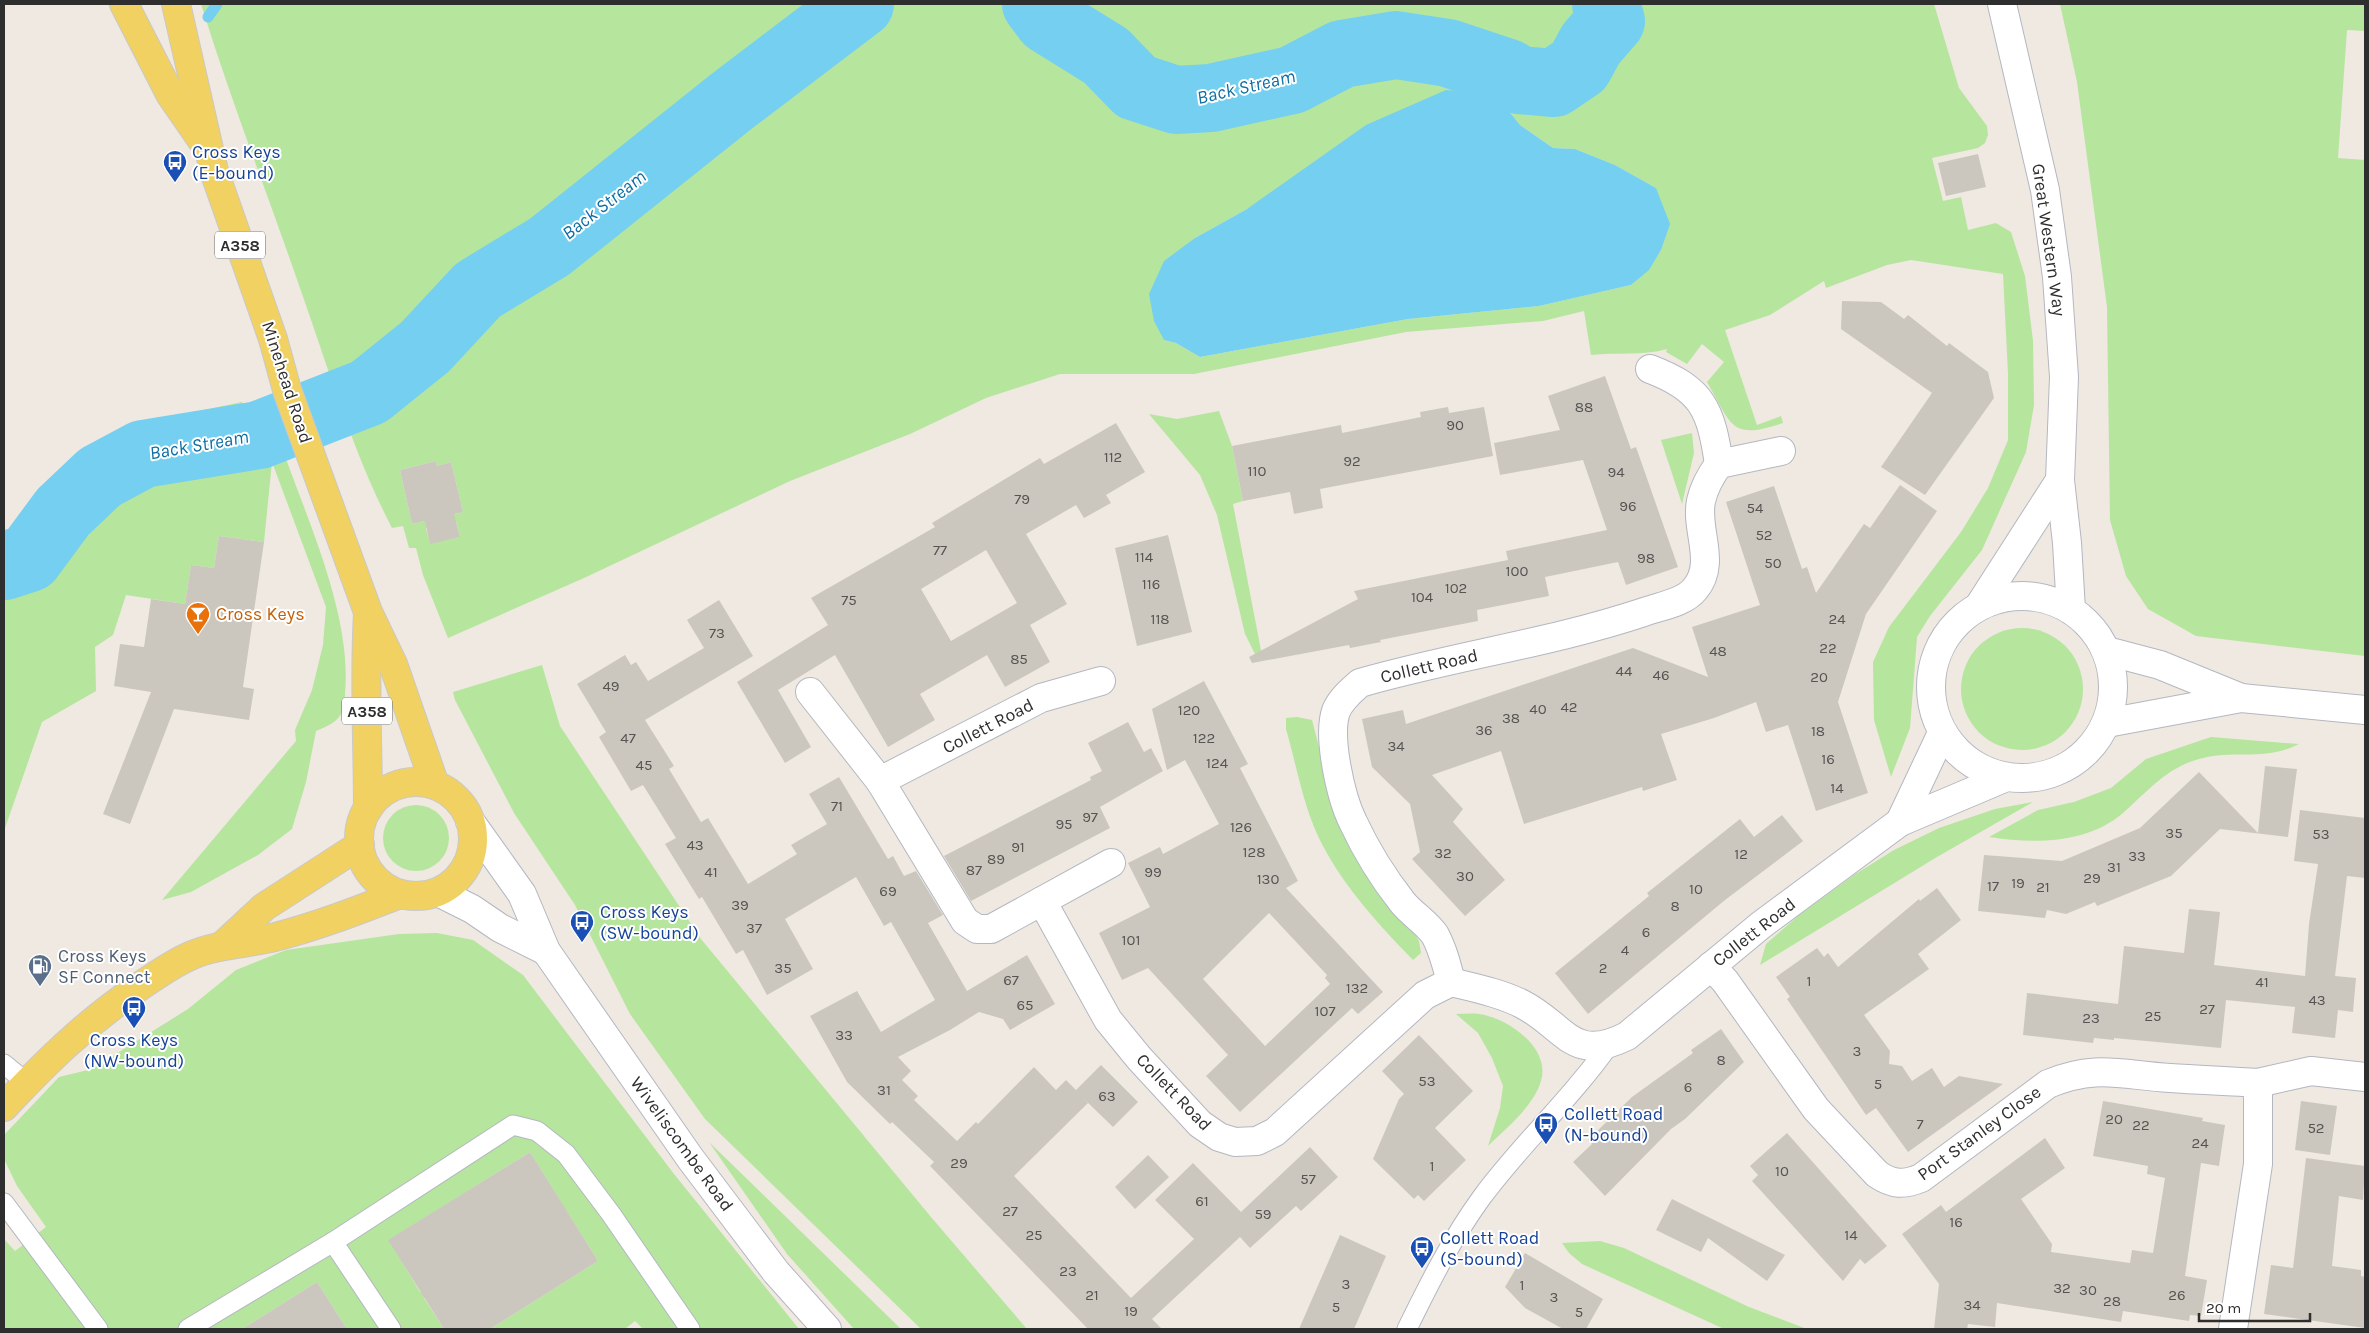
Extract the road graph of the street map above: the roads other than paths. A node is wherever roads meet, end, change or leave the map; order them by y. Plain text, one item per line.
1 (124, 4) edge
2 (176, 4) edge
3 (2002, 4) edge
4 (208, 150) junction
5 (1650, 368) dead end
6 (1782, 451) dead end
7 (1719, 464) junction
8 (2060, 480) junction
9 (1979, 606) junction
10 (2071, 610) junction
11 (368, 612) junction
12 (2107, 650) junction
13 (1100, 681) dead end
14 (810, 692) dead end
15 (2241, 698) junction
16 (2365, 710) edge
17 (2107, 724) junction
18 (1942, 732) junction
19 (2004, 778) junction
20 (880, 781) junction
21 (435, 785) junction
22 (368, 809) junction
23 (470, 821) junction
24 (1900, 822) junction
25 (360, 845) junction
26 (1111, 863) dead end
27 (438, 892) junction
28 (400, 894) junction
29 (1042, 901) junction
30 (222, 946) junction
31 (546, 951) junction
32 (1711, 966) junction
33 (1451, 982) junction
34 (1609, 1045) junction
35 (4, 1064) edge
36 (2365, 1077) edge
37 (27, 1083) junction
38 (2258, 1083) junction
39 (4, 1108) edge
40 (4, 1203) edge
41 (333, 1242) junction
42 (98, 1329) edge
43 (188, 1329) edge
44 (391, 1329) edge
45 (690, 1329) edge
46 (827, 1329) edge
47 (1407, 1329) edge
48 (2233, 1329) edge

1 - 4 main road, Minehead Road / A358
2 - 4 main road, Minehead Road / A358
3 - 8 street, Great Western Way
4 - 11 main road, Minehead Road / A358
5 - 7 street
6 - 7 street
7 - 33 street, Collett Road
8 - 9 street
8 - 10 street, Great Western Way
9 - 10 street
9 - 18 street
10 - 12 street
11 - 21 main road, Minehead Road / A358
11 - 22 main road, Minehead Road / A358
12 - 15 street
12 - 17 street
13 - 20 street, Collett Road
14 - 20 street
15 - 16 street
15 - 17 street
17 - 19 street
18 - 19 street
18 - 24 street, Collett Road
19 - 24 street, Collett Road
20 - 29 street
21 - 22 main road, A358
21 - 23 main road, A358
22 - 25 main road, A358
23 - 27 main road, A358
23 - 31 street, Wiveliscombe Road
24 - 32 street, Collett Road
25 - 28 main road, A358
25 - 30 main road, A358
26 - 29 street
27 - 28 main road, A358
27 - 31 street, Wiveliscombe Road
28 - 30 main road, A358
29 - 33 street, Collett Road
30 - 37 main road, A358
31 - 46 street, Wiveliscombe Road
32 - 34 street, Collett Road
32 - 38 street, Port Stanley Close
33 - 34 street, Collett Road
34 - 47 lane, Collett Road
35 - 37 lane
36 - 38 street, Port Stanley Close
37 - 39 main road, A358
38 - 48 street
40 - 42 lane
41 - 43 lane
41 - 44 lane
41 - 45 lane

